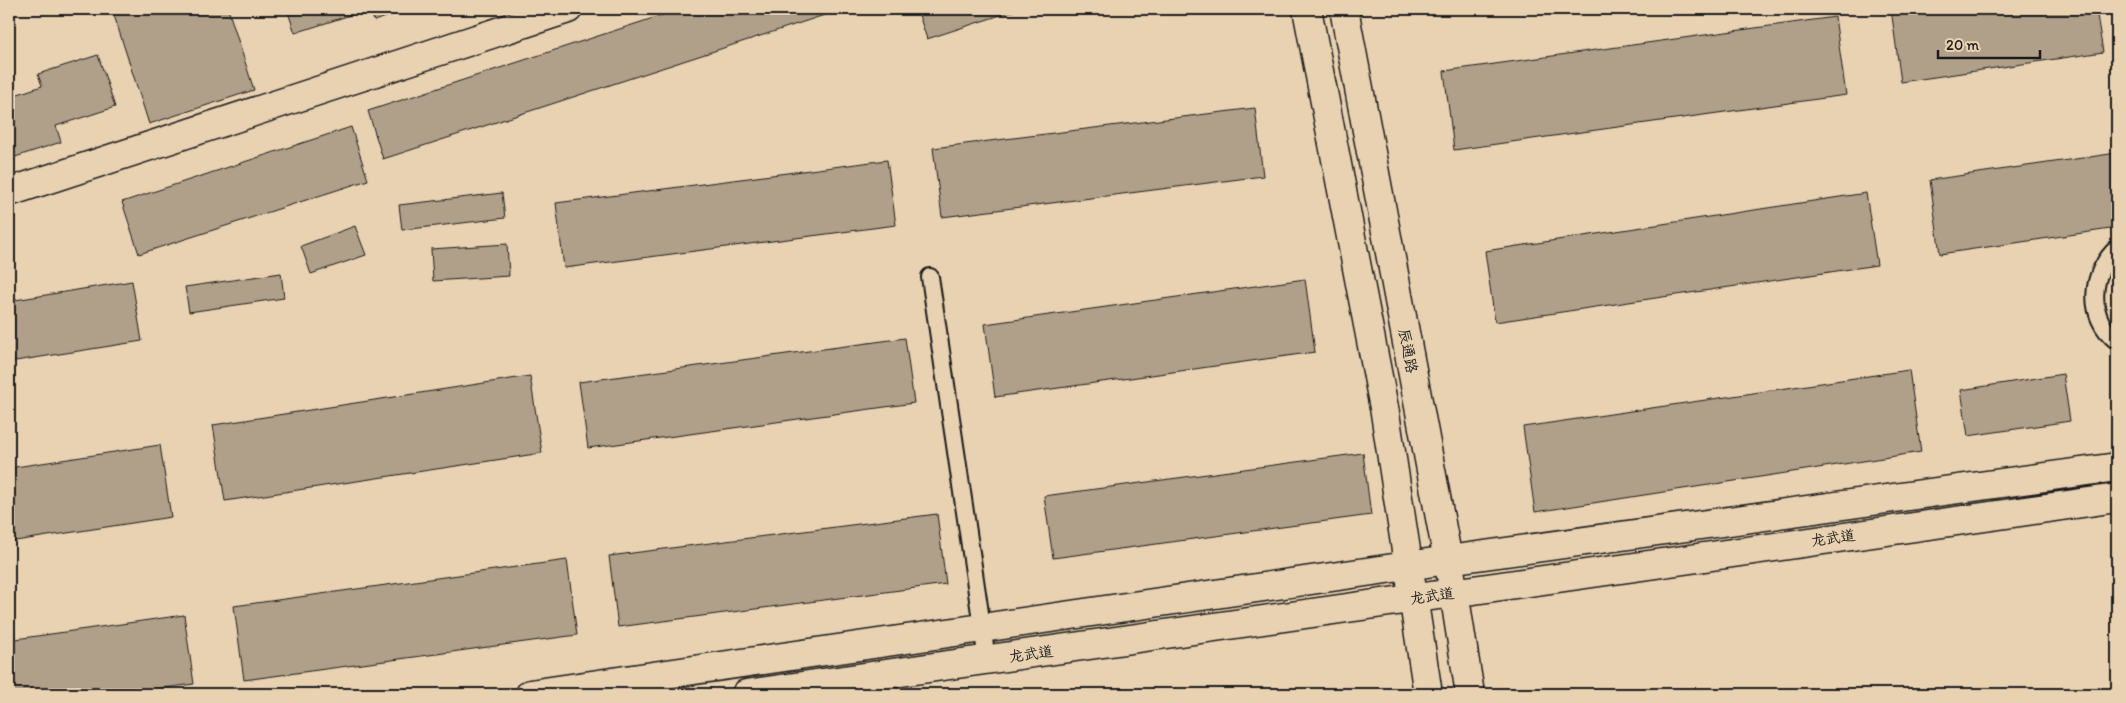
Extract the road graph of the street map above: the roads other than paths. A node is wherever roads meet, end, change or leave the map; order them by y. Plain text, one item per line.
1 (568, 9) edge
2 (1307, 9) edge
3 (1344, 9) edge
4 (9, 192) edge
5 (2117, 248) edge
6 (930, 277) dead end
7 (2117, 341) edge
8 (2117, 467) edge
9 (2117, 498) edge
10 (1448, 560) junction
11 (1408, 566) junction
12 (1454, 592) junction
13 (1414, 598) junction
14 (982, 628) junction
15 (986, 660) junction
16 (530, 694) edge
17 (746, 694) edge
18 (1428, 694) edge
19 (1470, 694) edge

1 - 4 street
2 - 11 street
3 - 10 street, 辰通路
5 - 7 lane
6 - 14 lane
8 - 10 street
9 - 12 street, 龙武道
10 - 11 street
10 - 12 street, 辰通路
11 - 13 street
11 - 14 street
12 - 13 street, 龙武道
12 - 19 street, 辰通路
13 - 15 street, 龙武道
13 - 18 street
14 - 15 lane
14 - 16 street
15 - 17 street, 龙武道

